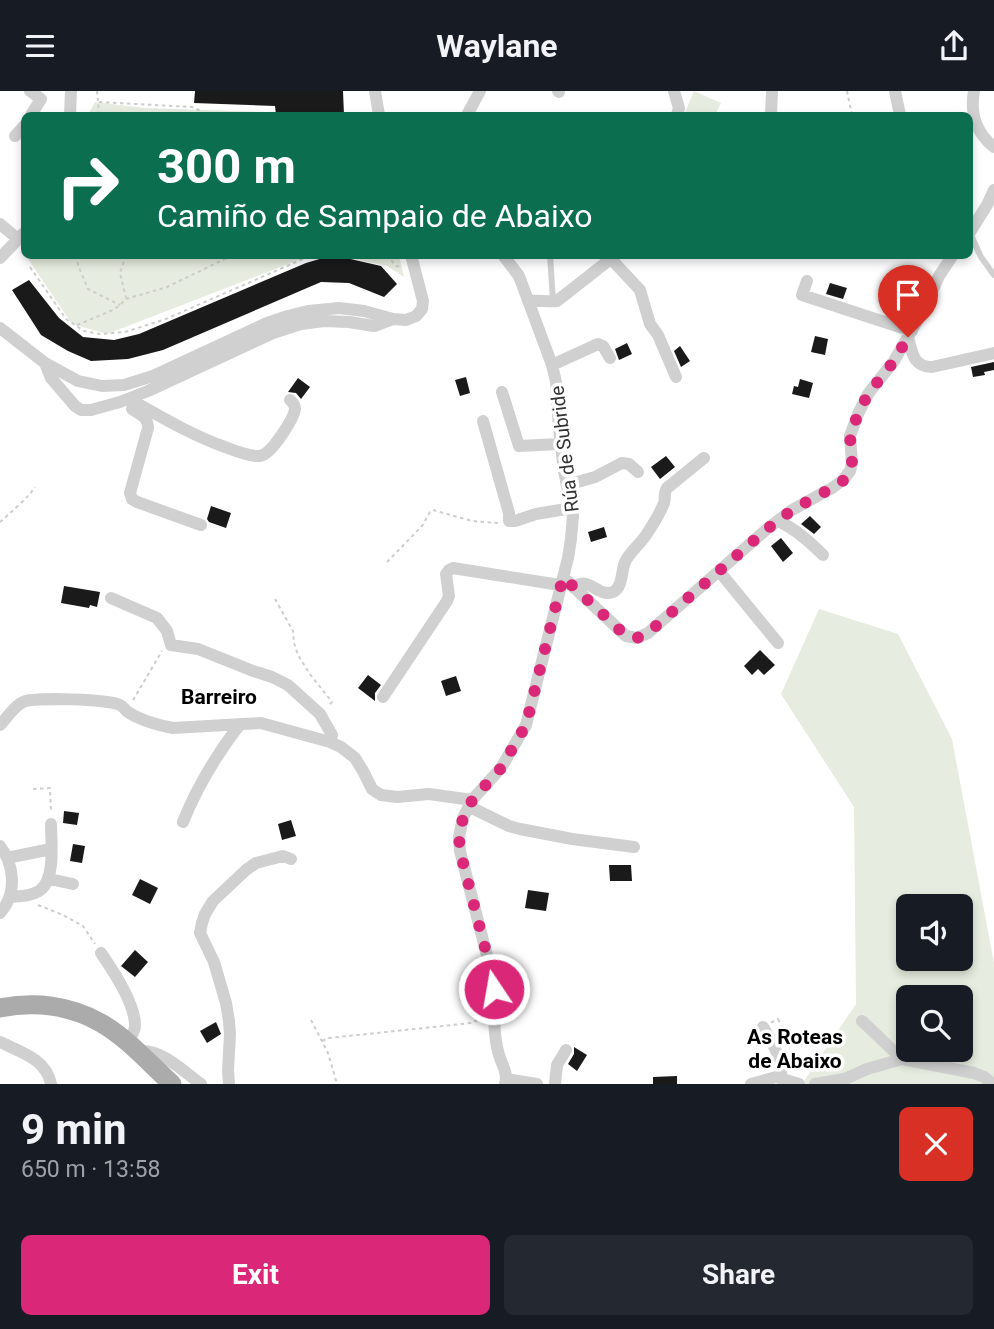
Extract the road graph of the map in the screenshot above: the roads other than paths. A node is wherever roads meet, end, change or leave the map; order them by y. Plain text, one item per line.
1 (30, 91) edge
2 (71, 91) edge
3 (375, 91) edge
4 (480, 91) edge
5 (674, 91) edge
6 (772, 91) edge
7 (895, 91) edge
8 (974, 91) edge
9 (33, 112) edge
10 (71, 112) edge
11 (378, 112) edge
12 (469, 112) edge
13 (677, 112) edge
14 (771, 112) edge
15 (899, 112) edge
16 (994, 147) edge
17 (994, 190) edge
18 (0, 224) edge
19 (973, 227) edge
20 (21, 236) edge
21 (973, 239) edge
22 (0, 258) edge
23 (412, 259) edge
24 (506, 259) edge
25 (550, 259) edge
26 (950, 259) edge
27 (994, 275) edge
28 (807, 281) dead end
29 (528, 301) junction
30 (554, 301) junction
31 (393, 319) junction
32 (0, 328) edge
33 (910, 334) junction
34 (994, 353) edge
35 (610, 358) dead end
36 (45, 363) junction
37 (552, 365) junction
38 (676, 377) dead end
39 (502, 392) dead end
40 (124, 400) junction
41 (290, 400) dead end
42 (483, 421) dead end
43 (561, 444) junction
44 (704, 458) dead end
45 (638, 472) dead end
46 (567, 485) junction
47 (572, 508) junction
48 (778, 521) junction
49 (201, 524) dead end
50 (823, 555) dead end
51 (719, 571) junction
52 (566, 583) junction
53 (111, 598) dead end
54 (778, 643) dead end
55 (383, 697) dead end
56 (240, 724) junction
57 (0, 725) edge
58 (330, 742) junction
59 (471, 804) junction
60 (183, 822) dead end
61 (51, 824) road end
62 (0, 846) edge
63 (634, 847) dead end
64 (51, 849) junction
65 (7, 858) junction
66 (291, 859) dead end
67 (48, 879) junction
68 (73, 884) dead end
69 (16, 897) junction
70 (0, 913) edge
71 (101, 953) road end
72 (0, 1008) edge
73 (862, 1021) dead end
74 (763, 1027) dead end
75 (0, 1042) edge
76 (131, 1047) junction
77 (566, 1050) dead end
78 (896, 1054) edge
79 (896, 1060) edge
80 (917, 1062) edge
81 (781, 1078) junction
82 (506, 1081) edge
83 (51, 1084) edge
84 (172, 1084) edge
85 (201, 1084) edge
86 (229, 1084) edge
87 (537, 1084) edge
88 (555, 1084) edge
89 (751, 1084) edge
90 (799, 1084) edge
91 (815, 1084) edge
92 (993, 1084) edge

1 - 9 street
2 - 10 street
3 - 11 street
4 - 12 street
5 - 13 street
6 - 14 street
7 - 15 street
8 - 16 street
17 - 19 street
18 - 20 street
20 - 22 street
21 - 27 lane
23 - 31 street
24 - 29 street, Rúa de Subride
25 - 30 lane
26 - 33 street
28 - 33 street
29 - 30 street
29 - 37 street, Rúa de Subride
30 - 38 street
31 - 36 street
31 - 40 street
32 - 36 street
33 - 34 street
33 - 48 street
35 - 37 street
36 - 40 street
37 - 43 street, Rúa de Subride
39 - 43 street
40 - 41 street
40 - 49 street
42 - 47 street
43 - 46 street, Rúa de Subride
44 - 52 street
45 - 46 street
46 - 47 street, Rúa de Subride
47 - 52 street, Rúa de Subride
48 - 50 street
48 - 51 street
51 - 52 street
51 - 54 street
52 - 55 street
52 - 59 street, Rúa de Subride
53 - 58 street
56 - 57 street
56 - 58 street
56 - 60 street
58 - 59 street
59 - 63 street
59 - 82 street, Rúa de Subride
61 - 64 street
62 - 65 street
64 - 65 street
64 - 67 street
65 - 69 street
66 - 86 street
67 - 68 street
67 - 69 street
69 - 70 street
71 - 76 street
72 - 76 main road
73 - 78 street
74 - 81 street
75 - 83 street
76 - 84 main road
76 - 85 street
77 - 88 street
79 - 91 street
80 - 92 street
81 - 89 street
81 - 90 street
82 - 87 street

